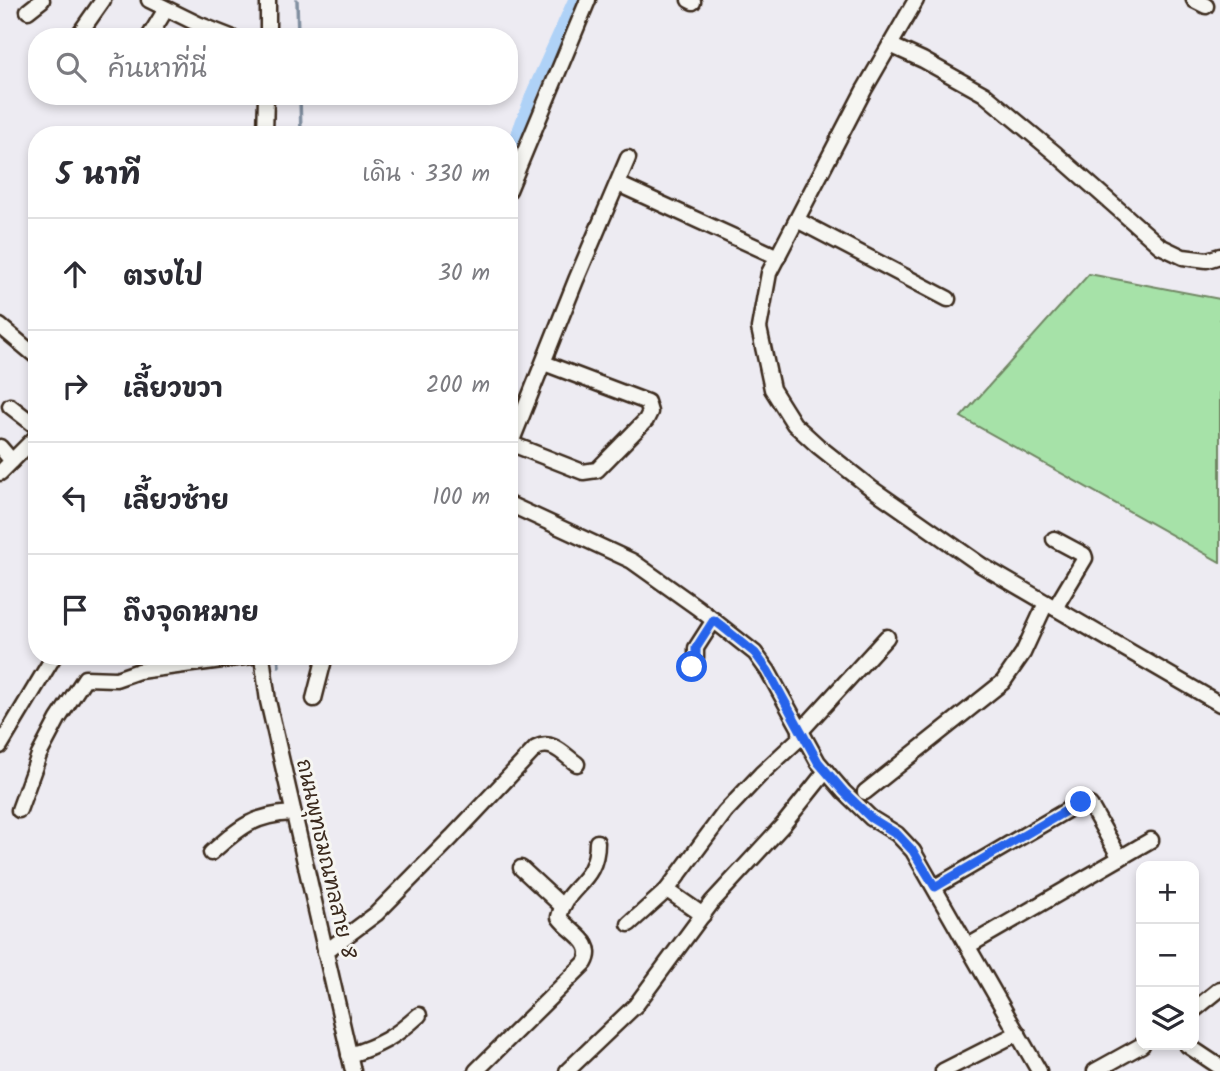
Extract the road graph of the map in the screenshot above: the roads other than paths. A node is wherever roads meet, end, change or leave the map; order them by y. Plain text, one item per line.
1 (42, 0) edge
2 (103, 0) edge
3 (149, 0) edge
4 (268, 0) edge
5 (587, 0) edge
6 (916, 0) edge
7 (166, 9) junction
8 (29, 11) dead end
9 (83, 28) edge
10 (154, 28) edge
11 (210, 28) edge
12 (268, 28) edge
13 (890, 45) junction
14 (266, 105) edge
15 (265, 126) edge
16 (628, 158) dead end
17 (518, 168) edge
18 (618, 184) junction
19 (797, 220) junction
20 (1220, 256) edge
21 (778, 257) junction
22 (948, 299) dead end
23 (0, 326) edge
24 (28, 350) edge
25 (544, 363) junction
26 (10, 406) dead end
27 (28, 420) edge
28 (518, 428) edge
29 (28, 445) edge
30 (0, 447) edge
31 (518, 449) edge
32 (12, 461) junction
33 (0, 473) edge
34 (518, 508) edge
35 (1055, 539) dead end
36 (1051, 606) junction
37 (714, 620) junction
38 (887, 637) dead end
39 (49, 665) edge
40 (184, 665) edge
41 (263, 665) edge
42 (323, 665) edge
43 (692, 667) dead end
44 (314, 699) dead end
45 (1220, 704) edge
46 (801, 734) junction
47 (0, 746) edge
48 (577, 764) dead end
49 (825, 771) junction
50 (865, 792) dead end
51 (19, 810) dead end
52 (293, 813) junction
53 (1151, 840) dead end
54 (597, 842) dead end
55 (211, 853) dead end
56 (1120, 858) junction
57 (520, 868) dead end
58 (935, 887) junction
59 (667, 890) junction
60 (562, 906) junction
61 (703, 915) junction
62 (629, 924) dead end
63 (968, 946) junction
64 (325, 952) junction
65 (1220, 989) edge
66 (1199, 1006) edge
67 (419, 1015) dead end
68 (1018, 1033) junction
69 (1136, 1048) edge
70 (1194, 1050) edge
71 (349, 1055) junction
72 (1220, 1067) edge
73 (353, 1071) edge
74 (476, 1071) edge
75 (567, 1071) edge
76 (943, 1071) edge
77 (1039, 1071) edge
78 (1095, 1071) edge

1 - 8 street
2 - 9 street
3 - 7 street
4 - 12 street
5 - 17 street
6 - 13 street
7 - 10 street
7 - 11 street
13 - 19 street
13 - 20 street
14 - 15 street
16 - 18 street
18 - 21 street
18 - 25 street
19 - 21 street
19 - 22 street
21 - 36 street
23 - 24 street
25 - 28 street
25 - 31 street
26 - 27 street
29 - 32 street
30 - 32 street
32 - 33 street
34 - 37 street
35 - 36 street
36 - 45 street
36 - 50 street
37 - 43 street
37 - 46 street
38 - 46 street
39 - 47 street
40 - 51 street
41 - 52 street, ถนนพุทธมณฑลสาย 8
42 - 44 street
46 - 49 street
46 - 59 street
48 - 64 street
49 - 58 street
49 - 61 street
52 - 55 street
52 - 64 street, ถนนพุทธมณฑลสาย 8
53 - 56 street
54 - 60 street
56 - 58 street
56 - 63 street
57 - 60 street
58 - 63 street
59 - 61 street
59 - 62 street
60 - 74 street
61 - 75 street
63 - 68 street
64 - 71 street, ถนนพุทธมณฑลสาย 8
65 - 66 street
67 - 71 street
68 - 76 street
68 - 77 street
69 - 78 street
70 - 72 street
71 - 73 street, ถนนพุทธมณฑลสาย 8

